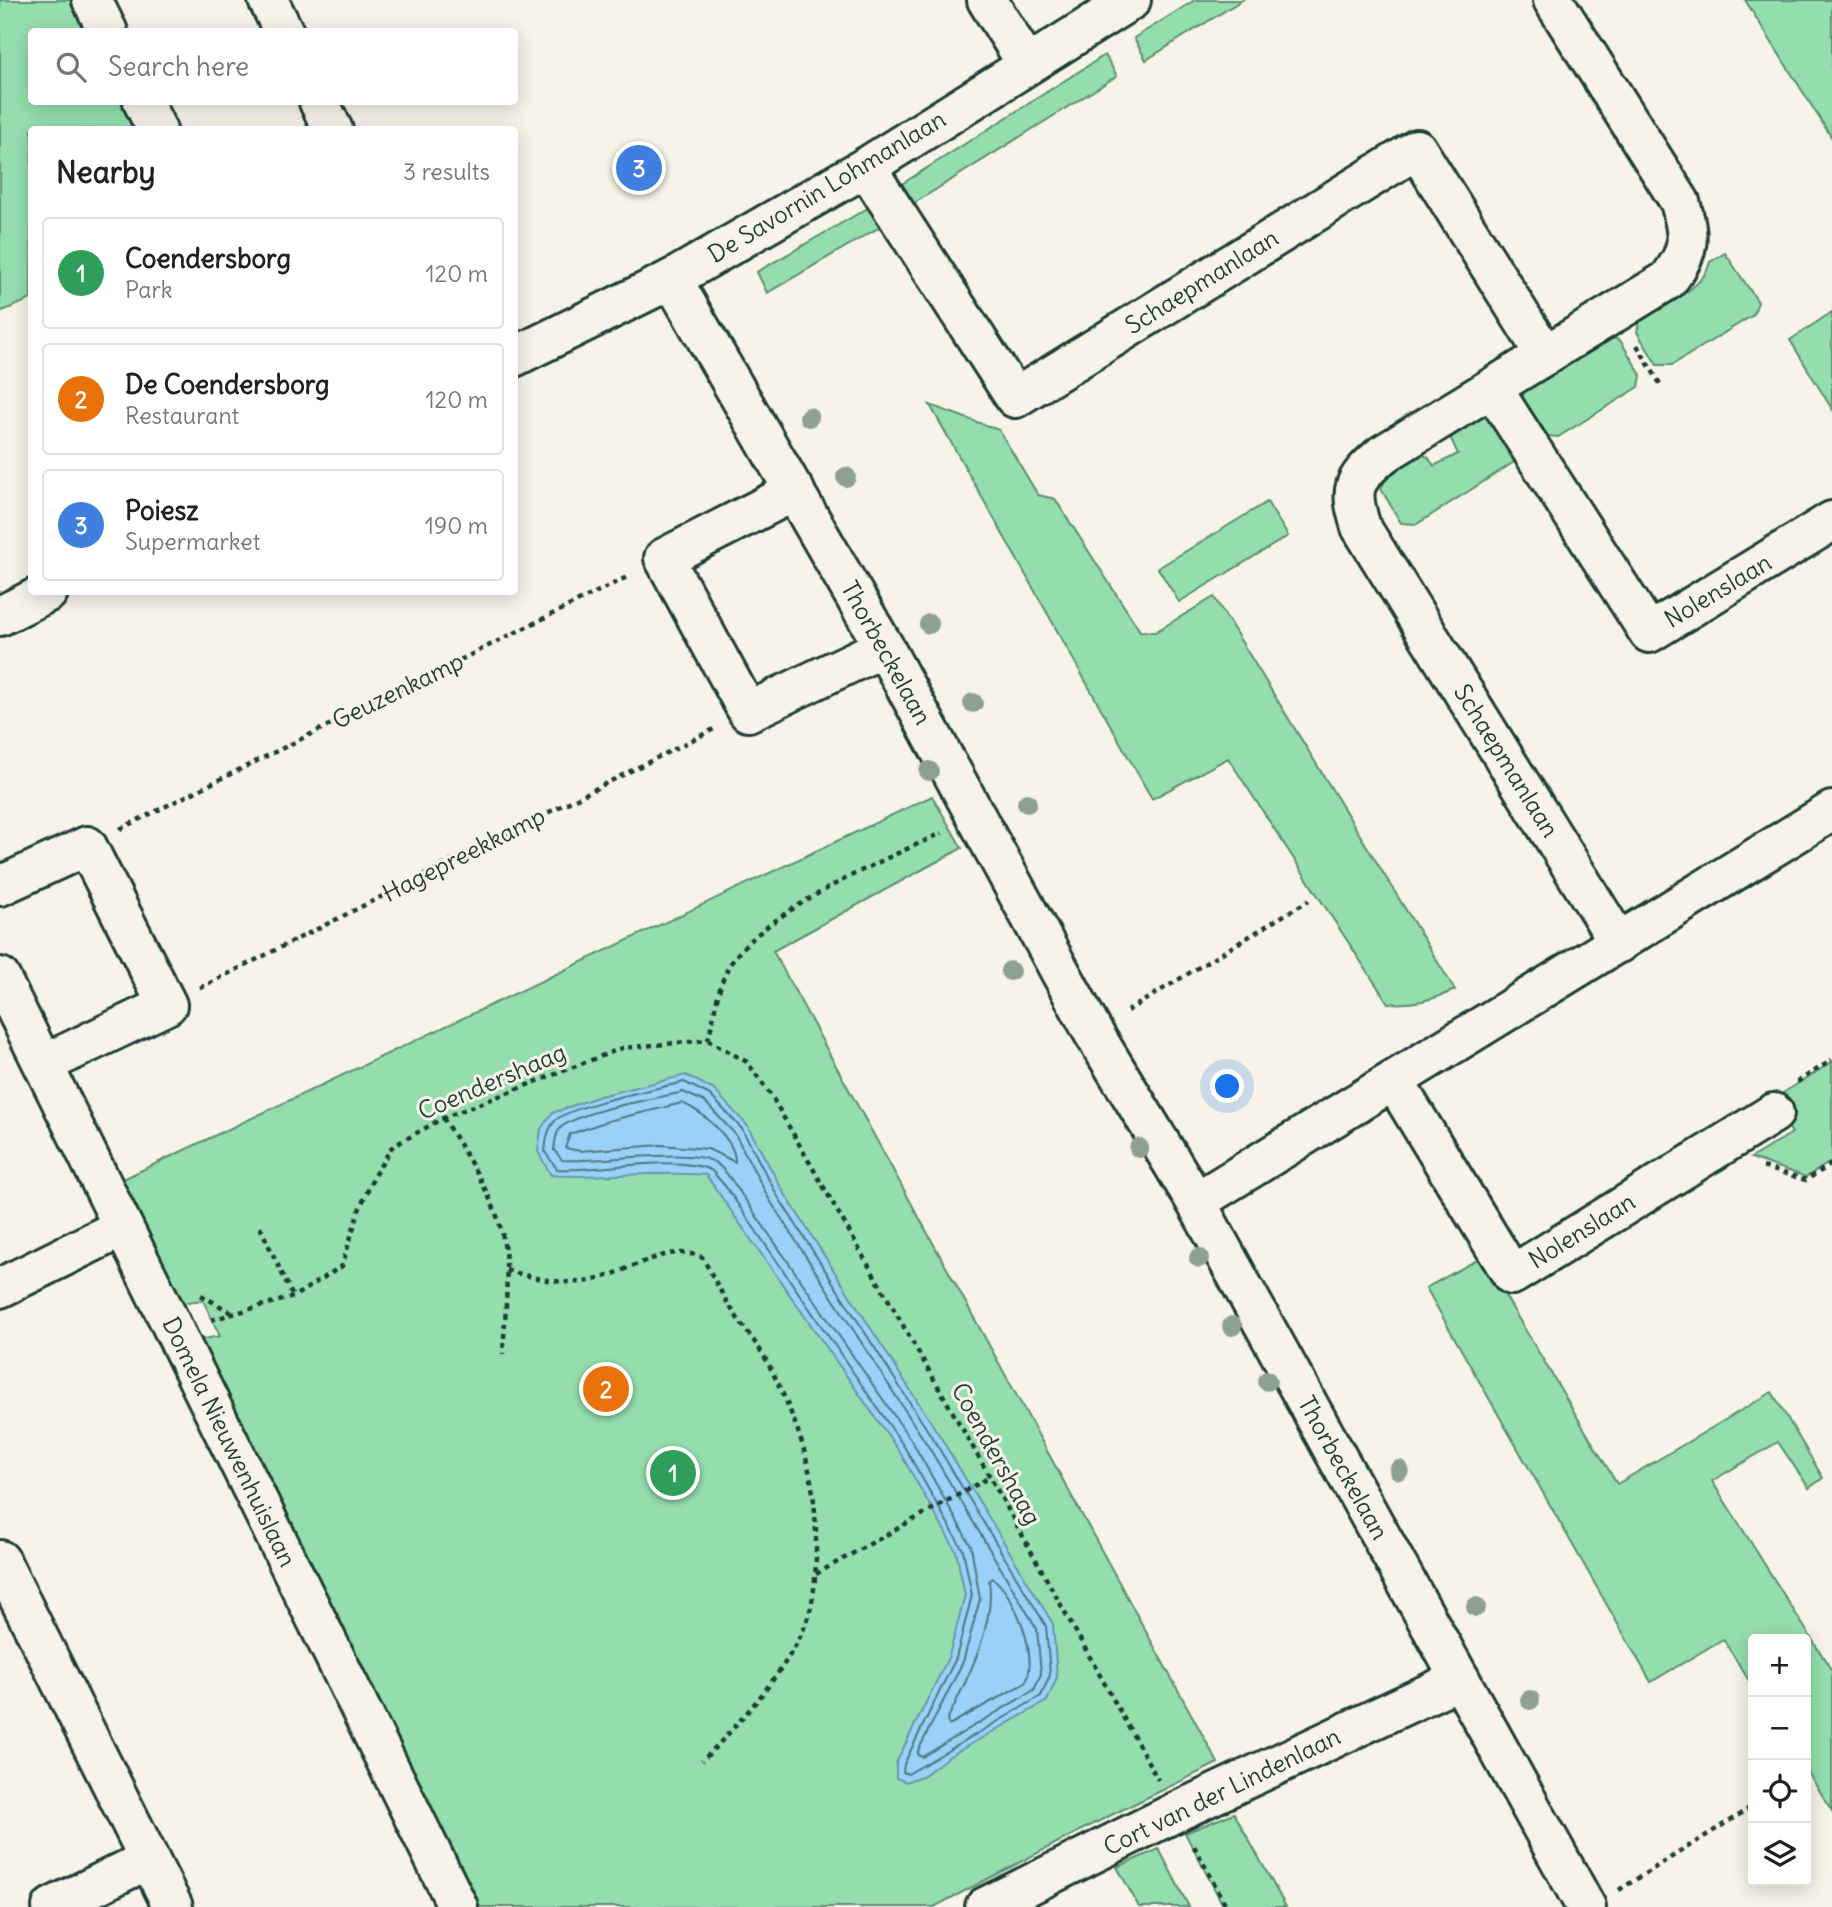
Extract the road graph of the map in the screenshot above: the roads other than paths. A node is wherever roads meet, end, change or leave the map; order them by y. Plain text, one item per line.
1 (92, 0) edge
2 (268, 0) edge
3 (987, 0) edge
4 (1131, 0) edge
5 (1553, 0) edge
6 (106, 28) edge
7 (282, 28) edge
8 (1027, 64) junction
9 (144, 105) edge
10 (320, 105) edge
11 (155, 126) edge
12 (331, 126) edge
13 (866, 167) junction
14 (672, 279) junction
15 (518, 355) edge
16 (1545, 355) junction
17 (1492, 388) junction
18 (795, 491) junction
19 (1832, 521) edge
20 (42, 595) edge
21 (0, 616) edge
22 (884, 647) junction
23 (1832, 811) edge
24 (0, 887) edge
25 (1619, 943) junction
26 (0, 977) edge
27 (44, 1064) junction
28 (1394, 1081) junction
29 (1774, 1113) dead end
30 (1196, 1202) junction
31 (123, 1227) junction
32 (0, 1288) edge
33 (0, 1560) edge
34 (1460, 1679) junction
35 (149, 1858) junction
36 (1601, 1900) edge
37 (52, 1907) edge
38 (173, 1907) edge
39 (458, 1907) edge
40 (985, 1907) edge

1 - 6 street
2 - 7 street
3 - 8 street
4 - 8 street, De Savornin Lohmanlaan
5 - 16 street, Schaepmanlaan
8 - 13 street, De Savornin Lohmanlaan
9 - 11 street
10 - 12 street
13 - 14 street, De Savornin Lohmanlaan
13 - 16 street, Schaepmanlaan
14 - 15 street, De Savornin Lohmanlaan
14 - 18 street, Thorbeckelaan
16 - 17 street, Schaepmanlaan
17 - 19 street, Nolenslaan
17 - 25 street, Schaepmanlaan
18 - 22 street, Thorbeckelaan
18 - 22 street
20 - 21 street
22 - 30 street, Thorbeckelaan
23 - 25 street
24 - 27 street
25 - 28 street
26 - 27 street, Domela Nieuwenhuislaan
27 - 31 street, Domela Nieuwenhuislaan
28 - 29 street, Nolenslaan
28 - 30 street
30 - 34 street, Thorbeckelaan
31 - 32 street
31 - 39 street, Domela Nieuwenhuislaan
33 - 35 street
34 - 36 street, Thorbeckelaan
34 - 40 street, Cort van der Lindenlaan
35 - 37 street
35 - 38 street

